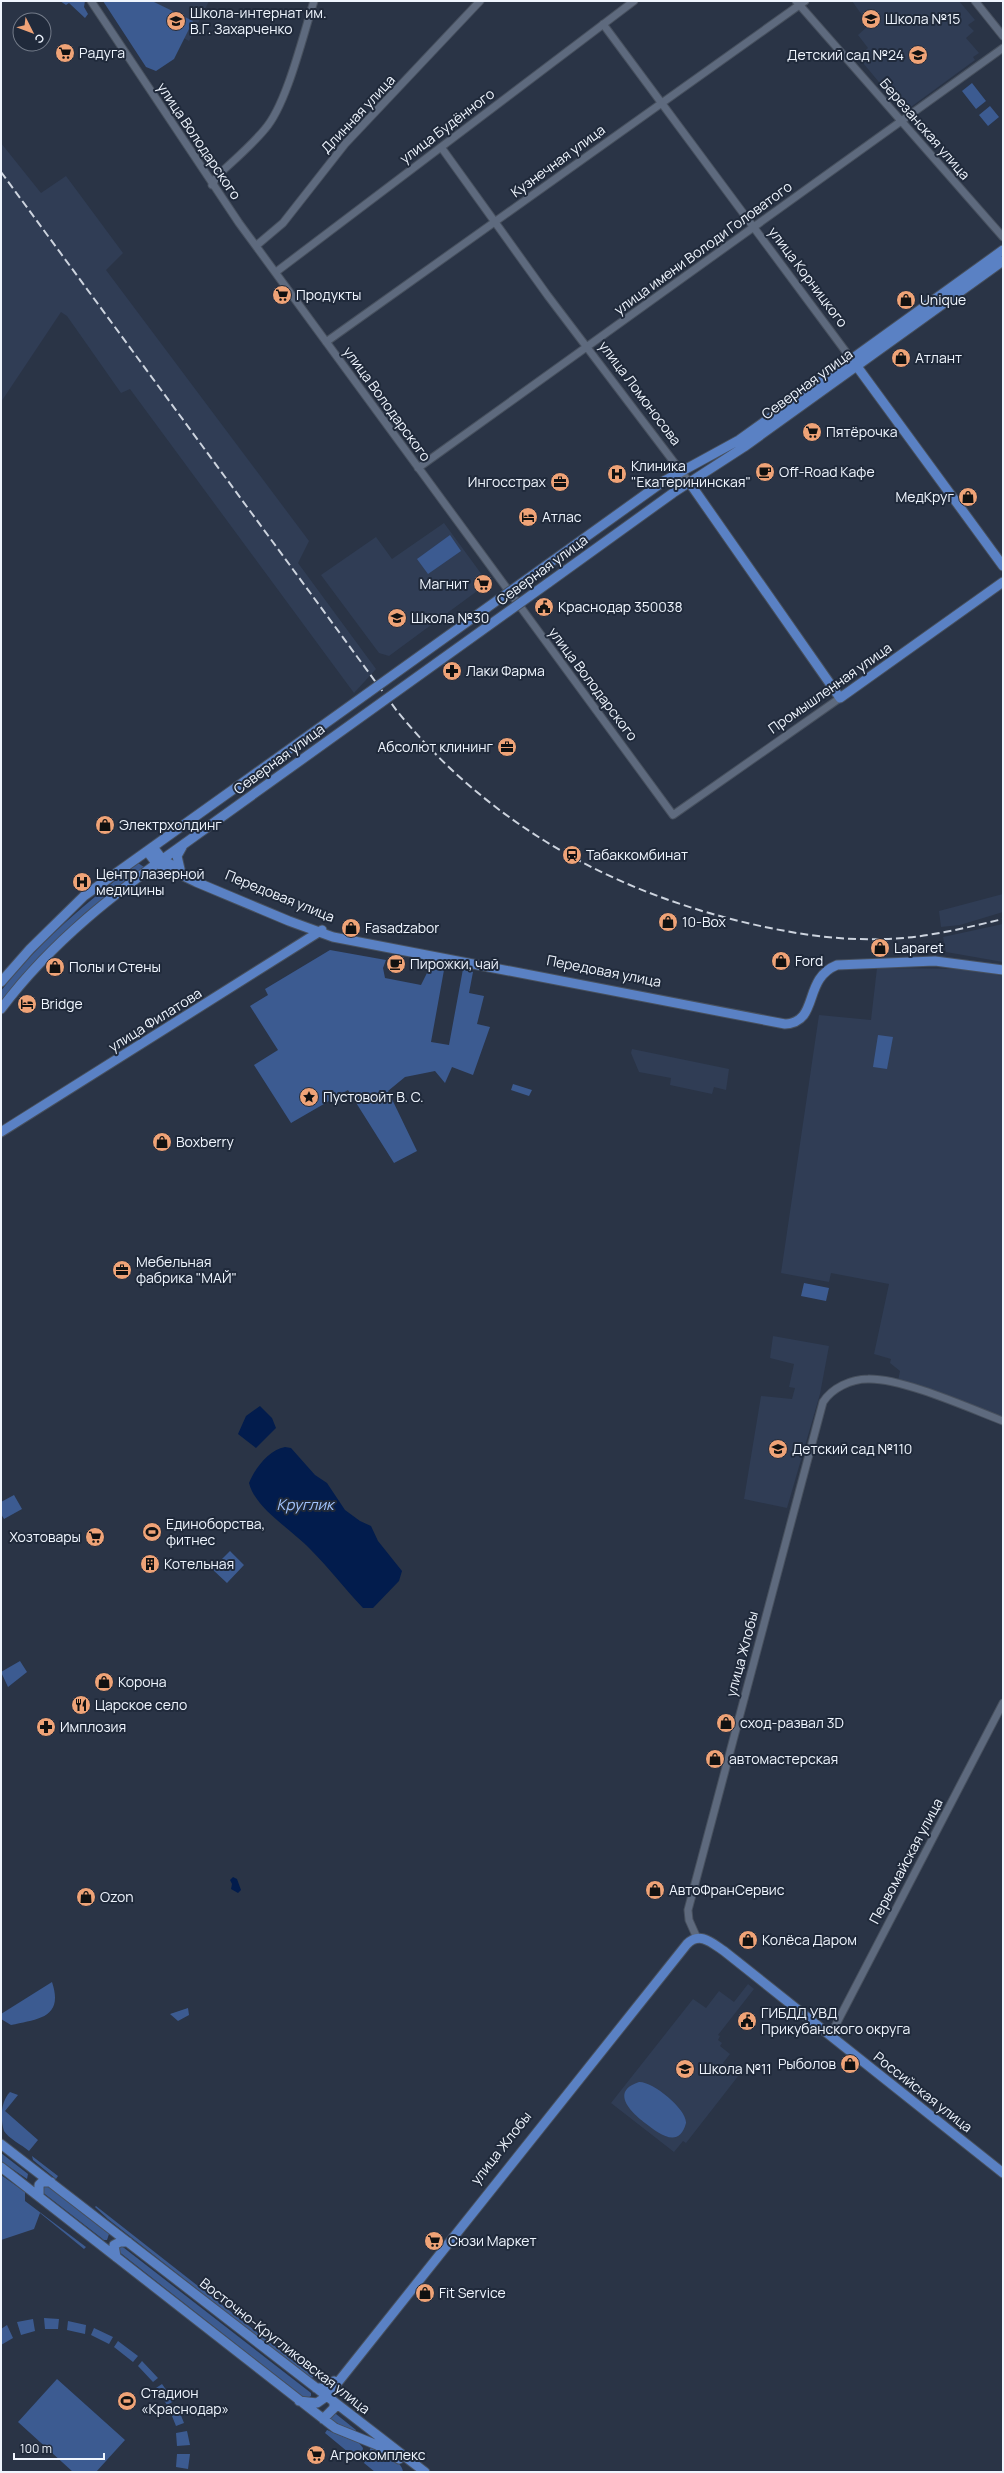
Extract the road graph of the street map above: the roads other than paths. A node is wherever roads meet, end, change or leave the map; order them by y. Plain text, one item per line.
1 (91, 1) edge
2 (314, 1) edge
3 (480, 1) edge
4 (634, 1) edge
5 (975, 1) edge
6 (800, 2) edge
7 (603, 24) junction
8 (1003, 36) edge
9 (1003, 48) edge
10 (662, 102) junction
11 (901, 122) junction
12 (441, 147) junction
13 (212, 185) junction
14 (494, 222) junction
15 (754, 228) junction
16 (1003, 237) edge
17 (257, 246) junction
18 (1003, 250) edge
19 (1003, 261) edge
20 (276, 272) junction
21 (326, 342) junction
22 (587, 347) junction
23 (854, 363) junction
24 (418, 468) junction
25 (681, 470) junction
26 (689, 482) junction
27 (1003, 566) edge
28 (1003, 582) edge
29 (840, 698) junction
30 (673, 815) joint
31 (184, 844) junction
32 (150, 849) junction
33 (159, 861) junction
34 (180, 870) junction
35 (301, 926) junction
36 (318, 930) junction
37 (301, 939) junction
38 (1003, 966) edge
39 (1003, 970) edge
40 (1, 982) edge
41 (1, 1008) edge
42 (1, 1126) edge
43 (1, 1132) edge
44 (1003, 1421) edge
45 (1003, 1703) edge
46 (693, 1939) junction
47 (828, 2032) junction
48 (1, 2144) edge
49 (1, 2167) edge
50 (1003, 2167) edge
51 (34, 2170) junction
52 (1003, 2173) edge
53 (51, 2182) junction
54 (23, 2183) junction
55 (39, 2196) junction
56 (112, 2229) junction
57 (128, 2242) junction
58 (100, 2244) junction
59 (116, 2257) junction
60 (316, 2388) junction
61 (330, 2399) junction
62 (299, 2401) junction
63 (323, 2419) junction
64 (415, 2472) edge
65 (425, 2472) edge

1 - 13 street, улица Володарского
2 - 13 street
3 - 17 street, Длинная улица
4 - 7 street, улица Будённого
5 - 8 street
6 - 10 street, Кузнечная улица
6 - 11 street, Березанская улица
7 - 10 street, улица Корницкого
7 - 12 street, улица Будённого
9 - 11 street, улица имени Володи Головатого
10 - 14 street, Кузнечная улица
10 - 15 street, улица Корницкого
11 - 15 street, улица имени Володи Головатого
11 - 16 street, Березанская улица
12 - 14 street, улица Ломоносова
12 - 20 street, улица Будённого
13 - 17 street, улица Володарского
14 - 21 street, Кузнечная улица
14 - 22 street, улица Ломоносова
15 - 22 street, улица имени Володи Головатого
15 - 23 street, улица Корницкого
17 - 20 street, улица Володарского
18 - 23 main road, Северная улица
19 - 23 main road, Северная улица
20 - 21 street, улица Володарского
21 - 24 street, улица Володарского
22 - 24 street, улица имени Володи Головатого
22 - 25 street, улица Ломоносова
23 - 25 main road, Северная улица
23 - 26 main road, Северная улица
23 - 27 main road, улица Корницкого
24 - 30 street, улица Володарского
25 - 26 street, улица Ломоносова
25 - 32 main road, Северная улица, bridge
26 - 29 main road, улица Ломоносова
26 - 31 main road, Северная улица, bridge
28 - 29 main road, Промышленная улица
29 - 30 street, Промышленная улица
31 - 33 main road, Северная улица
31 - 34 main road
32 - 33 main road, Передовая улица
32 - 40 main road, Северная улица
33 - 34 main road, Передовая улица
33 - 35 main road, Передовая улица
33 - 41 main road, Северная улица
34 - 36 main road, Передовая улица
35 - 36 main road, Передовая улица
35 - 37 main road, Передовая улица
36 - 37 main road
36 - 38 main road, Передовая улица
36 - 39 main road, Передовая улица
36 - 43 main road, улица Филатова
37 - 42 main road
44 - 46 street, улица Жлобы
45 - 47 street, Первомайская улица
46 - 47 main road, Российская улица
46 - 60 main road, улица Жлобы
46 - 61 main road, улица Жлобы
47 - 50 main road, Российская улица
47 - 52 main road, Российская улица
48 - 51 main road, Восточно-Кругликовская улица
49 - 54 main road
51 - 53 main road, Восточно-Кругликовская улица
51 - 54 main road
53 - 55 main road
53 - 56 main road, Восточно-Кругликовская улица
54 - 55 main road
55 - 58 main road
56 - 57 main road, Восточно-Кругликовская улица
56 - 58 main road
57 - 59 main road
57 - 60 main road, Восточно-Кругликовская улица
58 - 59 main road
59 - 62 main road
60 - 61 main road, Восточно-Кругликовская улица
61 - 62 main road
61 - 63 main road
61 - 65 main road, Восточно-Кругликовская улица
62 - 63 main road
63 - 64 main road

